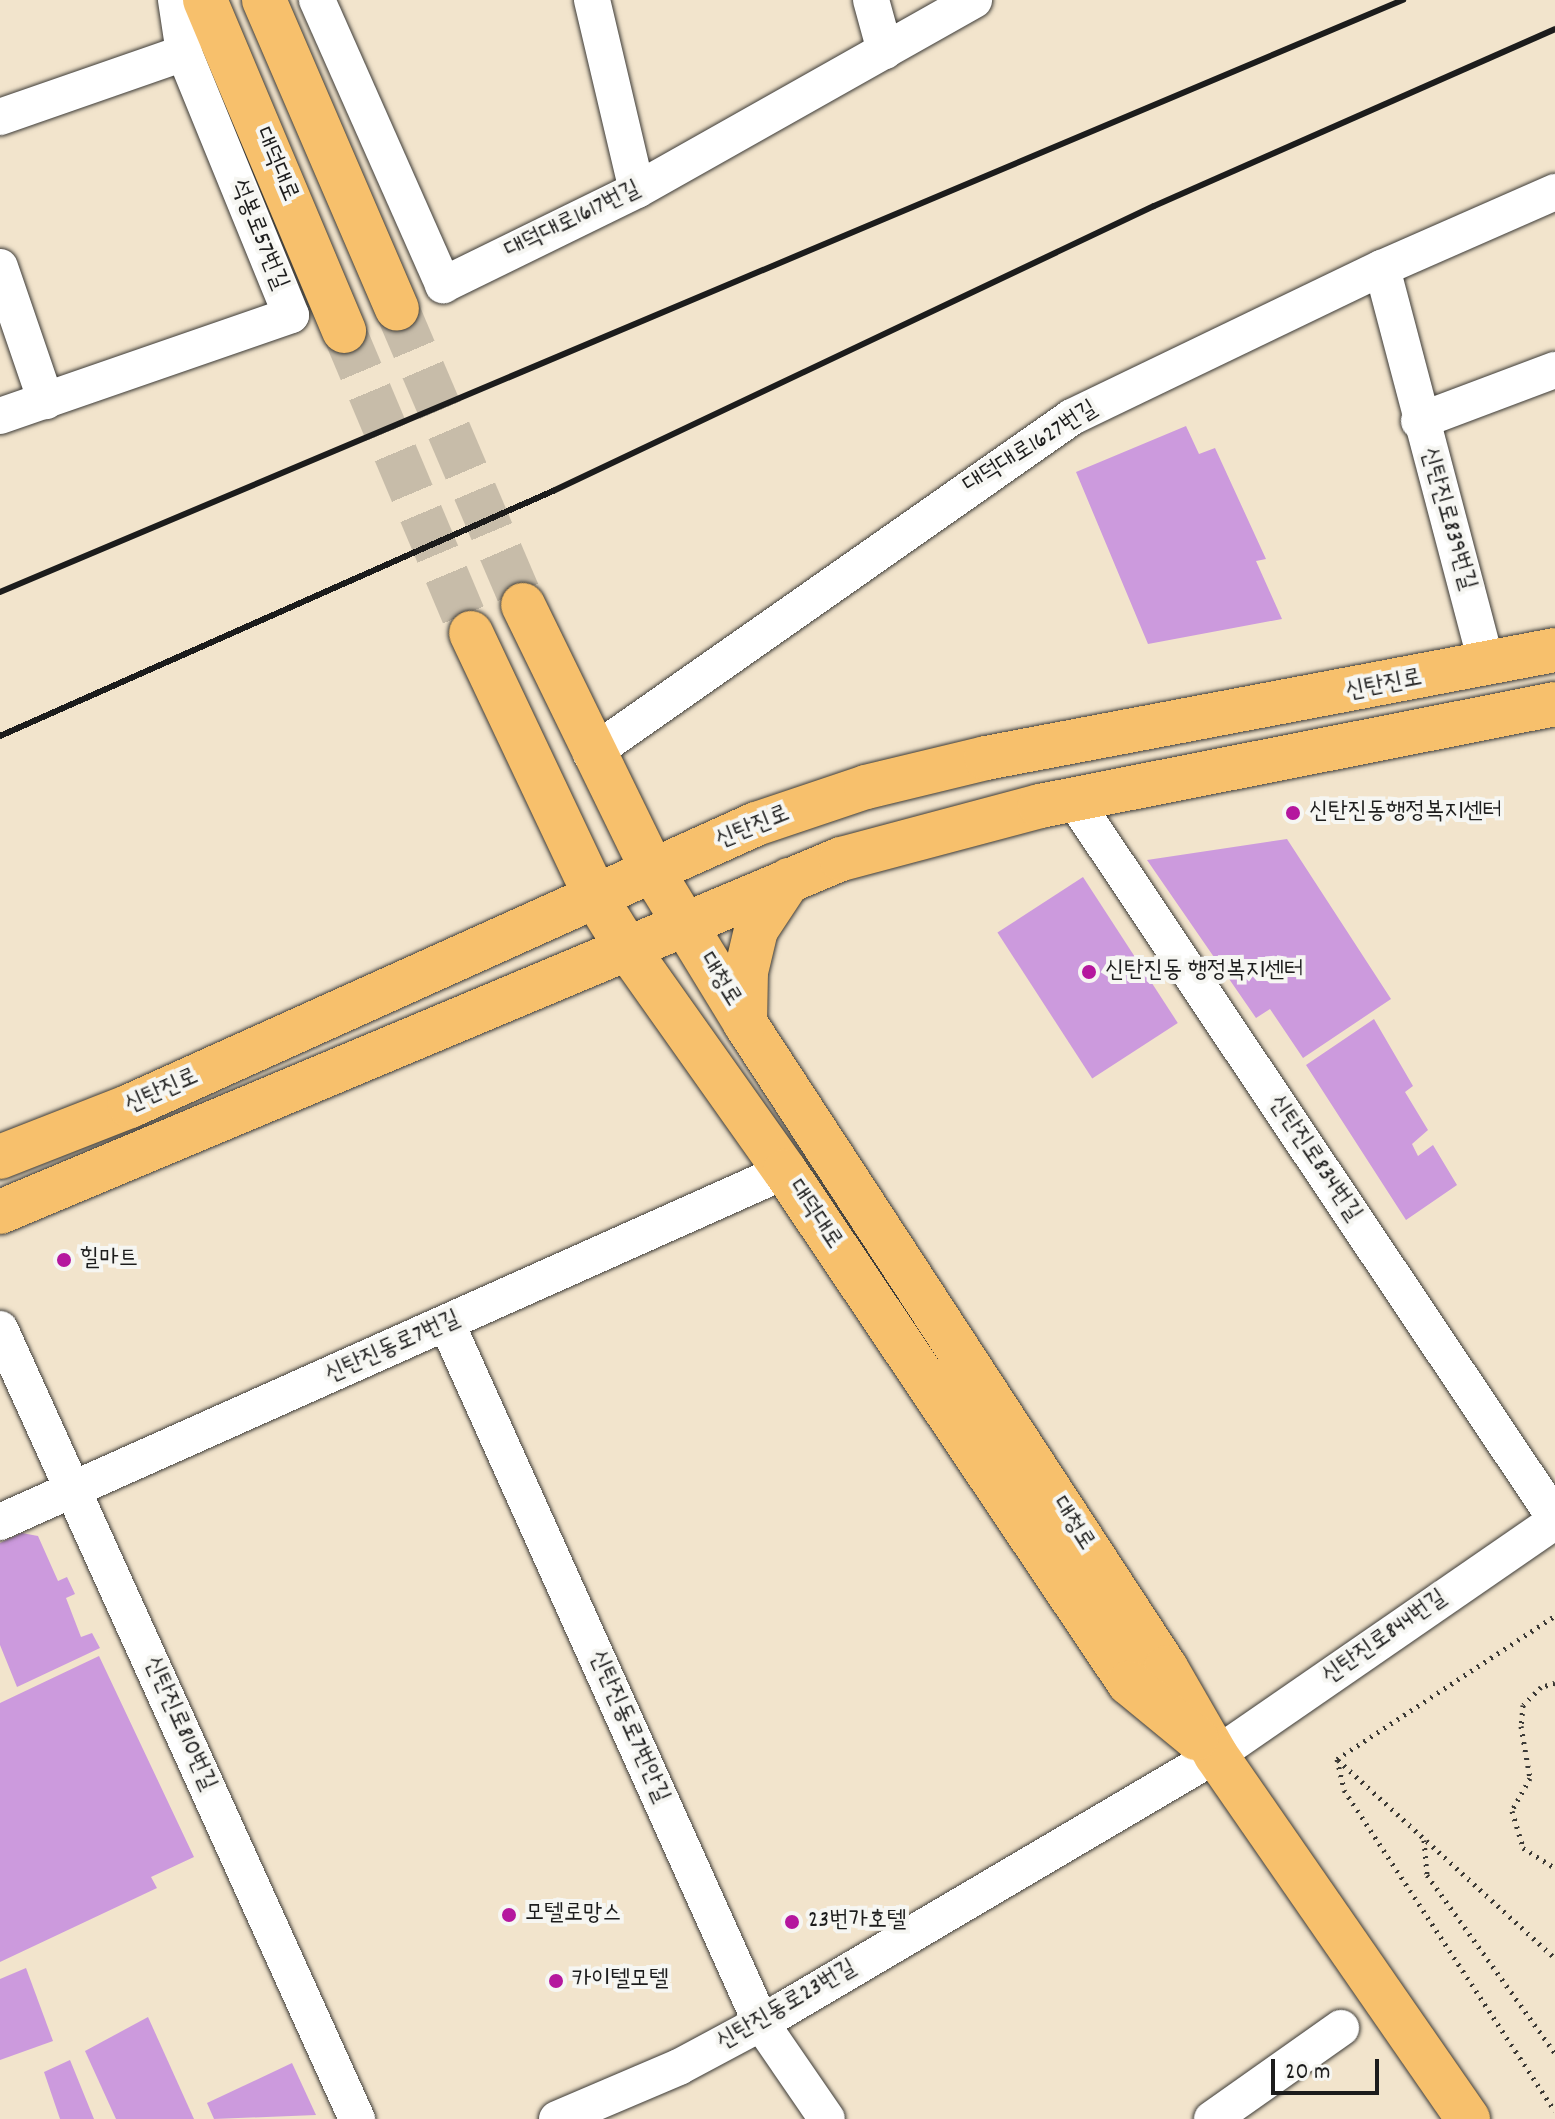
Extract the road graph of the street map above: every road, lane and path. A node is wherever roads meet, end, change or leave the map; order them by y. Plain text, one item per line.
1 (176, 0) edge
2 (205, 0) edge
3 (264, 0) edge
4 (317, 0) edge
5 (592, 0) edge
6 (871, 0) edge
7 (974, 0) edge
8 (885, 51) junction
9 (184, 53) junction
10 (0, 117) edge
11 (637, 190) junction
12 (1555, 192) edge
13 (0, 267) edge
14 (1382, 268) junction
15 (397, 309) tunnel mouth
16 (344, 331) tunnel mouth
17 (1555, 370) edge
18 (46, 401) junction
19 (0, 416) edge
20 (1419, 421) junction
21 (523, 605) tunnel mouth
22 (471, 633) tunnel mouth
23 (1555, 650) edge
24 (1487, 665) junction
25 (1555, 704) edge
26 (591, 754) junction
27 (1074, 800) junction
28 (653, 872) junction
29 (789, 880) junction
30 (596, 898) junction
31 (684, 923) junction
32 (627, 948) junction
33 (745, 1023) junction
34 (0, 1157) edge
35 (785, 1171) junction
36 (0, 1212) edge
37 (447, 1324) junction
38 (0, 1329) edge
39 (73, 1490) junction
40 (1555, 1519) edge
41 (0, 1522) edge
42 (1555, 1616) edge
43 (1555, 1683) edge
44 (1216, 1755) junction
45 (1337, 1759) junction
46 (1424, 1840) junction
47 (1555, 1868) edge
48 (1555, 1958) edge
49 (761, 2023) junction
50 (1341, 2028) dead end
51 (1555, 2053) edge
52 (1555, 2111) edge
53 (357, 2119) edge
54 (557, 2119) edge
55 (827, 2119) edge
56 (1212, 2119) edge
57 (1468, 2119) edge

1 - 9 street, 석봉로57번길
2 - 16 main road, 대덕대로
3 - 15 main road
4 - 11 street, 대덕대로1617번길
5 - 11 street
6 - 8 street
7 - 8 street, 대덕대로1617번길
8 - 11 street, 대덕대로1617번길
9 - 10 street
9 - 18 street, 석봉로57번길
12 - 14 street, 대덕대로1627번길
13 - 18 street
14 - 20 street
14 - 26 street, 대덕대로1627번길
17 - 20 street, 신탄진로839번길
18 - 19 street, 석봉로57번길
20 - 24 street, 신탄진로839번길
21 - 26 main road
22 - 30 main road, 대덕대로
23 - 24 main road, 신탄진로
24 - 28 main road, 신탄진로
25 - 27 main road, 신탄진로
26 - 28 main road
27 - 29 main road, 신탄진로
27 - 40 street, 신탄진로834번길
28 - 30 main road, 신탄진로
28 - 31 main road
29 - 31 main road, 신탄진로
29 - 33 main road
30 - 32 main road, 대덕대로
30 - 34 main road, 신탄진로
31 - 32 main road, 신탄진로
31 - 33 main road, 대청로
32 - 35 main road, 대덕대로
32 - 36 main road, 신탄진로
33 - 44 main road, 대청로
35 - 37 street, 신탄진동로7번길
35 - 44 main road, 대덕대로
37 - 39 street, 신탄진동로7번길
37 - 49 street, 신탄진동로7번안길
38 - 39 street, 신탄진로810번길
39 - 41 street, 신탄진동로7번길
39 - 53 street, 신탄진로810번길
40 - 44 street, 신탄진로844번길
42 - 45 path
43 - 47 path
44 - 49 street, 신탄진동로23번길
44 - 57 main road, 대청로
45 - 46 path
45 - 52 path
46 - 48 path
46 - 51 path
49 - 54 street, 신탄진동로23번길
49 - 55 street, 신탄진동로7번안길
50 - 56 street

